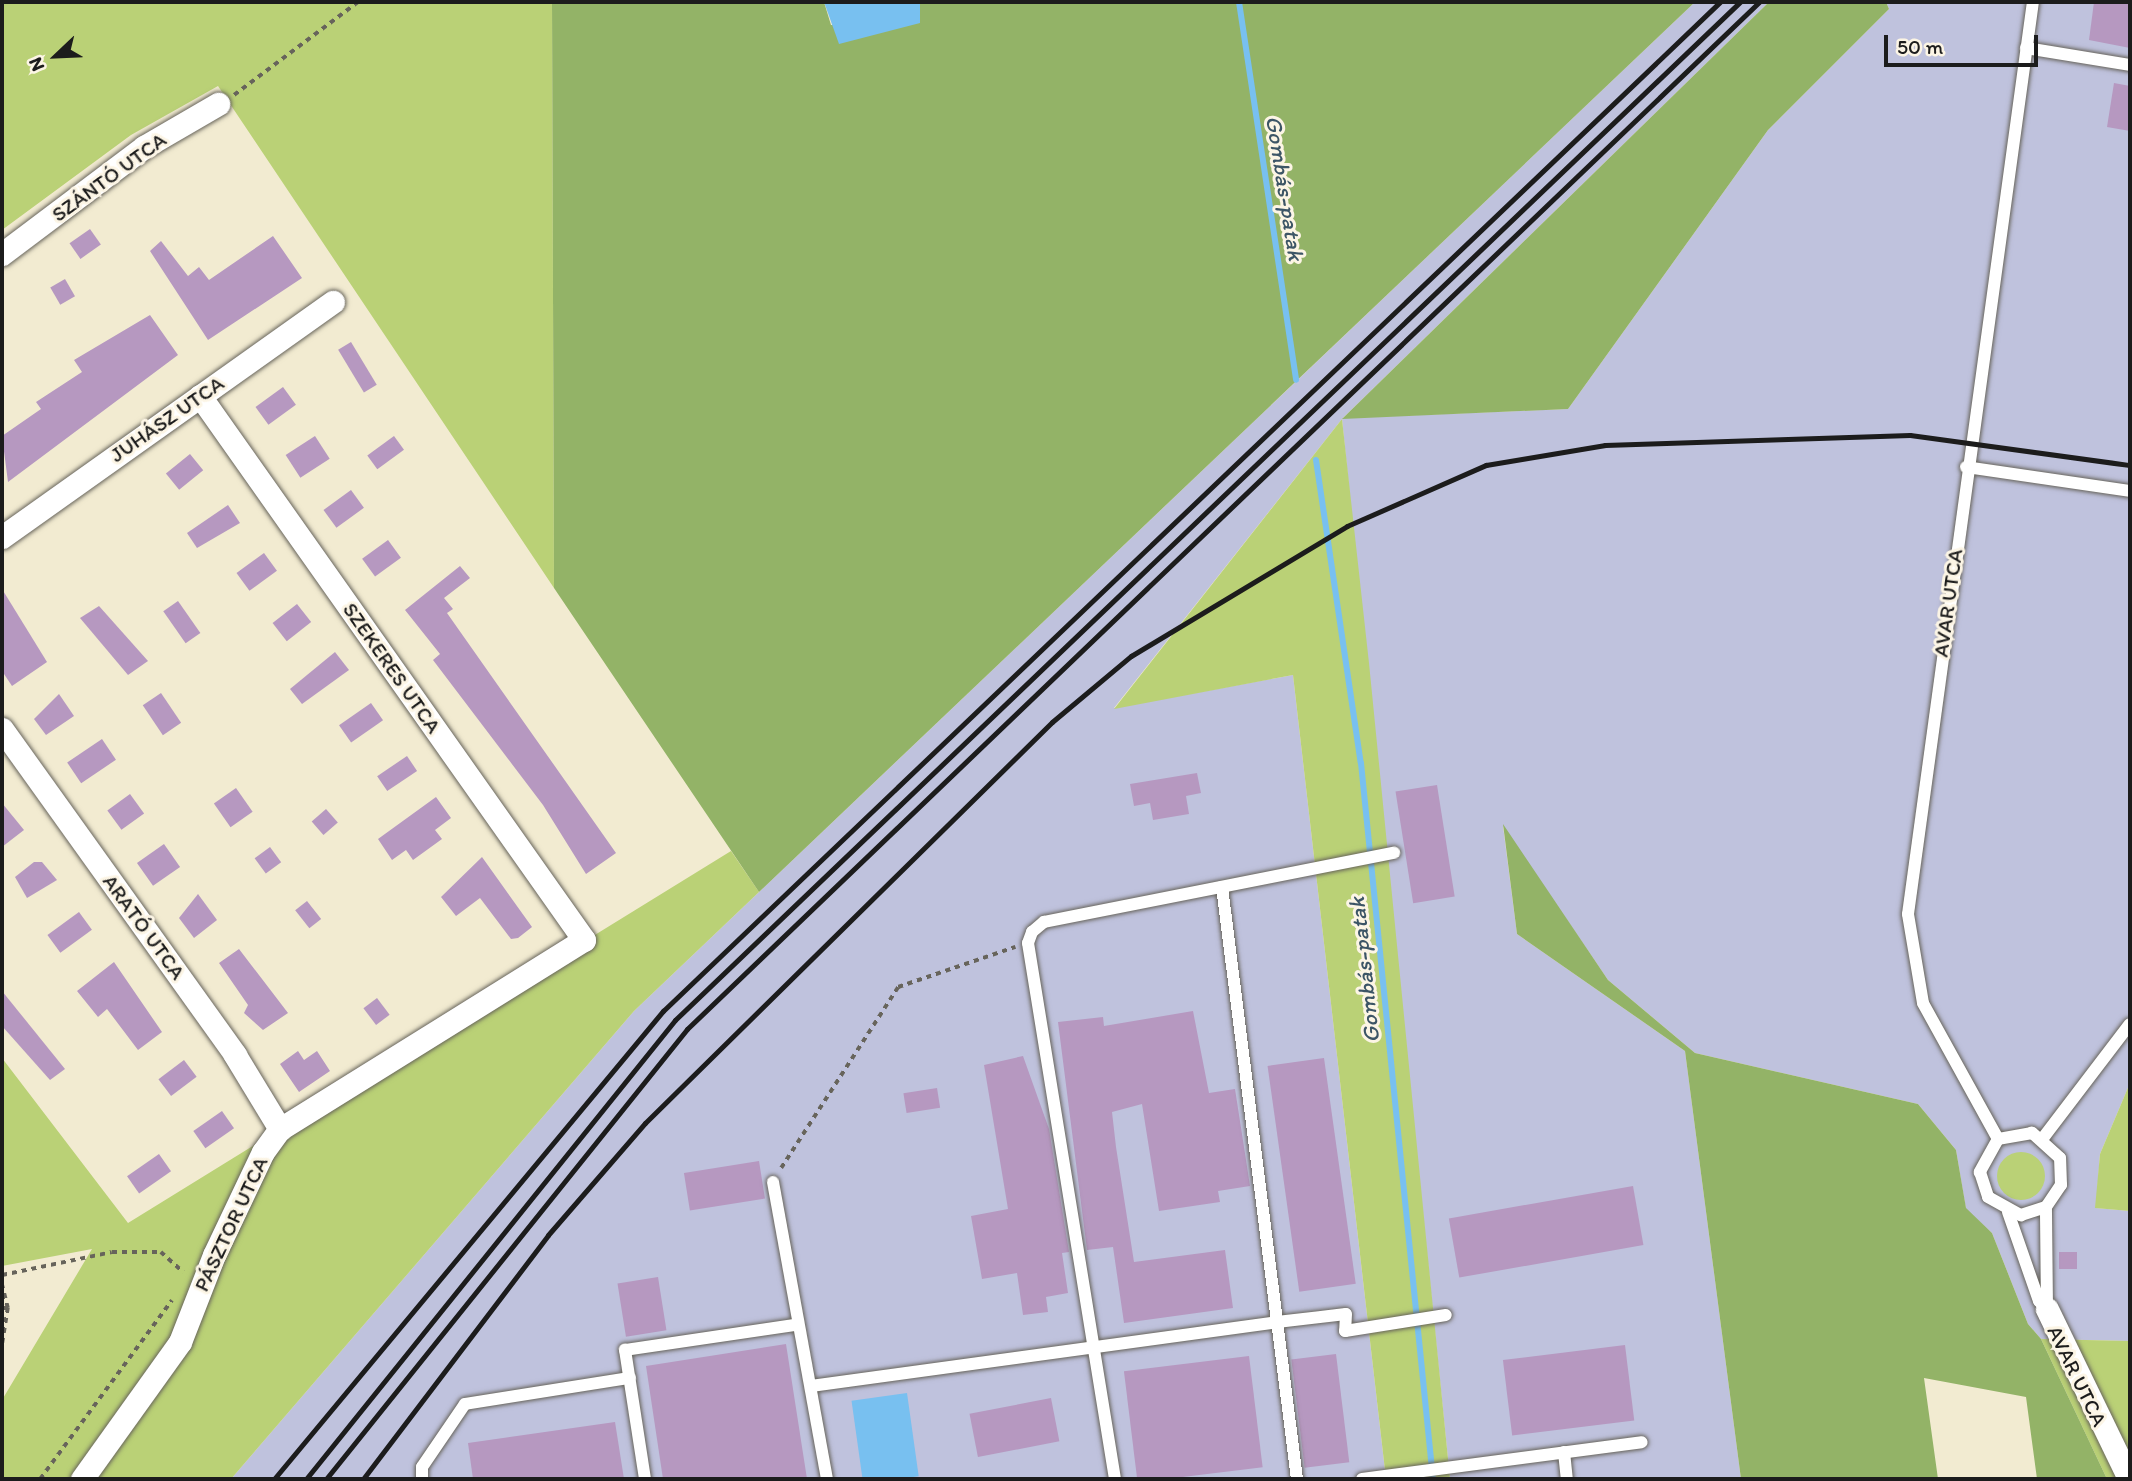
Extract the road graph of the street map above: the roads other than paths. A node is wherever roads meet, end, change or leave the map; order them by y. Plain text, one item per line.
1 (2033, 2) edge
2 (2026, 48) junction
3 (2130, 65) edge
4 (218, 104) road end
5 (2, 254) edge
6 (333, 302) dead end
7 (200, 396) junction
8 (1966, 467) junction
9 (2130, 491) edge
10 (2, 537) edge
11 (2, 729) edge
12 (1394, 853) dead end
13 (1222, 887) junction
14 (584, 940) joint
15 (2130, 1024) edge
16 (280, 1129) junction
17 (2043, 1138) junction
18 (1998, 1139) junction
19 (773, 1182) road end
20 (2046, 1207) junction
21 (2008, 1213) junction
22 (2047, 1309) junction
23 (1446, 1315) dead end
24 (1277, 1322) junction
25 (795, 1325) junction
26 (1094, 1351) junction
27 (629, 1378) junction
28 (811, 1386) junction
29 (1642, 1442) dead end
30 (1564, 1452) junction
31 (82, 1479) edge
32 (422, 1479) edge
33 (645, 1479) edge
34 (827, 1479) edge
35 (1115, 1479) edge
36 (1297, 1479) edge
37 (1362, 1479) edge
38 (1567, 1479) edge
39 (2129, 1479) edge

1 - 2 lane, AVAR UTCA
2 - 3 lane
2 - 8 lane, AVAR UTCA
4 - 5 street, SZÁNTÓ UTCA
6 - 7 street, JUHÁSZ UTCA
7 - 10 street, JUHÁSZ UTCA
7 - 14 street, SZEKERES UTCA
8 - 9 lane
8 - 18 lane, AVAR UTCA
11 - 16 street, ARATÓ UTCA
12 - 13 lane
13 - 24 lane
13 - 26 lane
14 - 16 street, PÁSZTOR UTCA
15 - 17 lane
16 - 31 street, PÁSZTOR UTCA
17 - 18 lane
17 - 20 lane, AVAR UTCA
18 - 21 lane, AVAR UTCA
19 - 25 lane
20 - 21 lane
20 - 22 lane, AVAR UTCA
21 - 22 lane, AVAR UTCA
22 - 39 street, AVAR UTCA
23 - 24 lane
24 - 26 lane
24 - 36 lane
25 - 27 lane
25 - 28 lane
26 - 28 lane
26 - 35 lane
27 - 32 lane
27 - 33 lane
28 - 34 lane
29 - 30 lane
30 - 37 lane
30 - 38 lane

